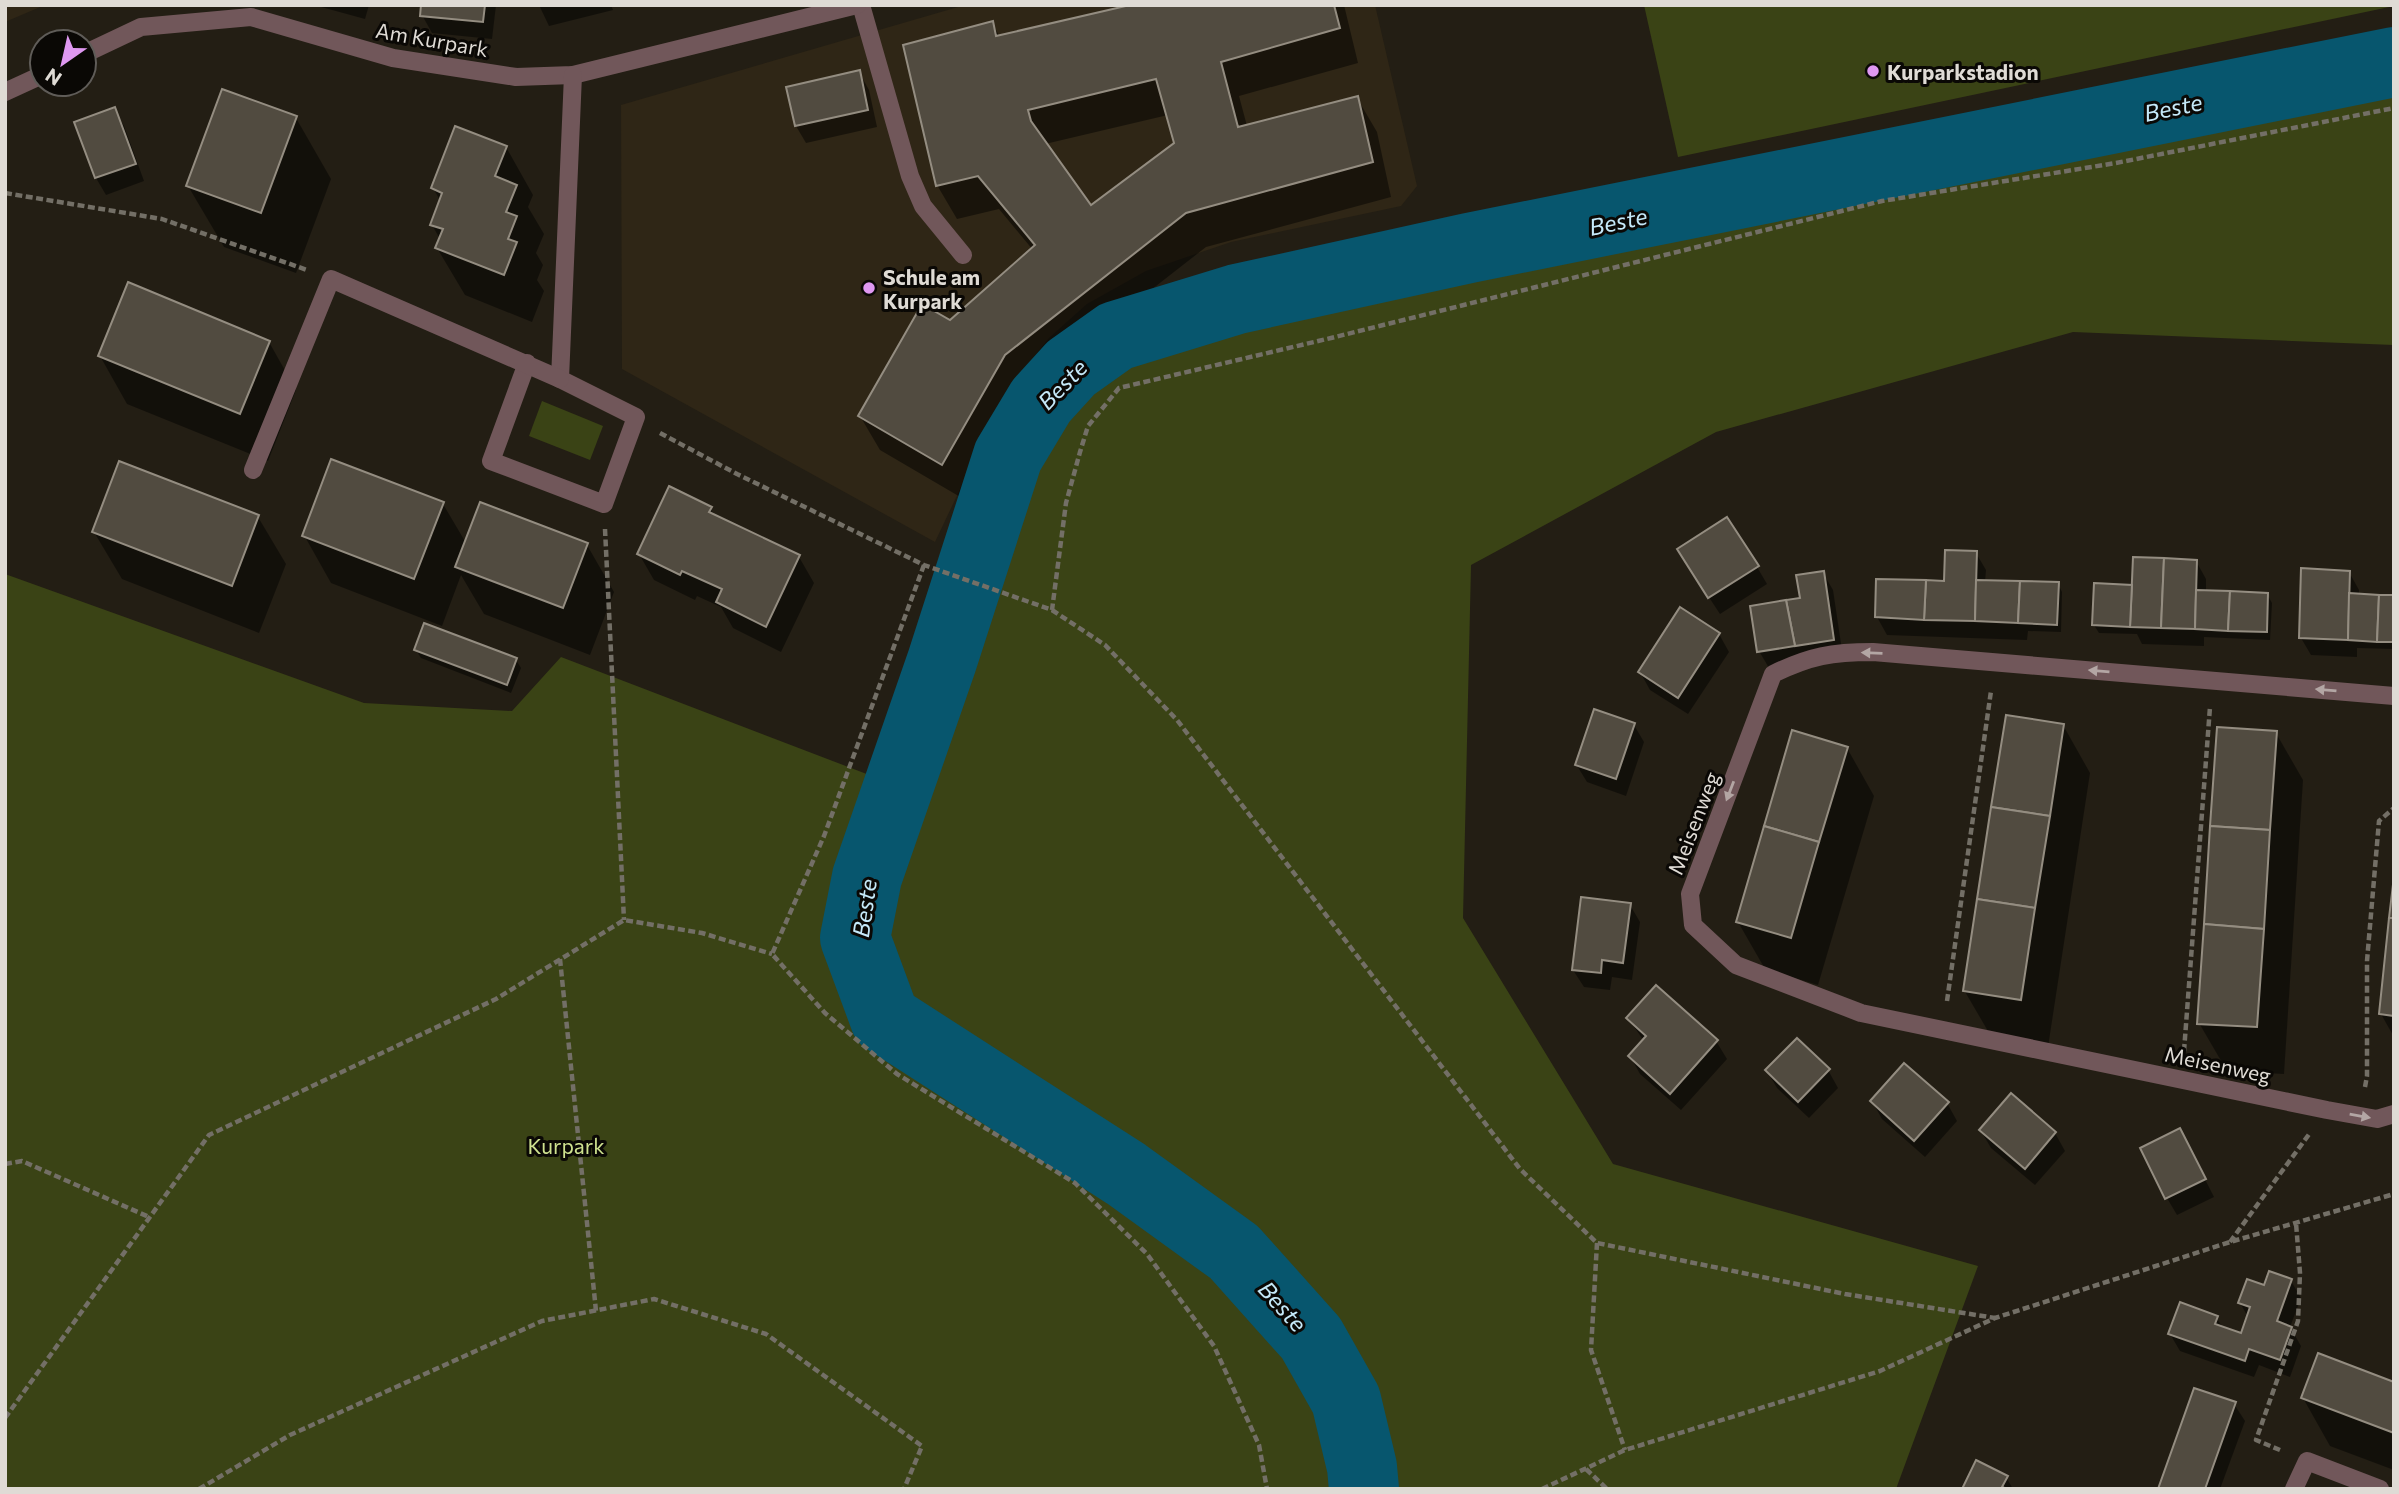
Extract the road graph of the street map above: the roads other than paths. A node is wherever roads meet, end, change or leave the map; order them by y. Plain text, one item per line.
1 (859, 5) edge
2 (98, 47) edge
3 (573, 75) junction
4 (28, 81) edge
5 (5, 92) edge
6 (963, 255) dead end
7 (527, 363) junction
8 (560, 379) junction
9 (253, 470) dead end
10 (2394, 696) edge
11 (2394, 1114) edge
12 (2294, 1489) edge
13 (2380, 1489) edge

1 - 3 street, Am Kurpark
1 - 6 street
2 - 3 street, Am Kurpark
3 - 8 street
4 - 5 street
7 - 8 street
7 - 8 street
7 - 9 street
10 -> 11 street, Meisenweg
12 - 13 street

